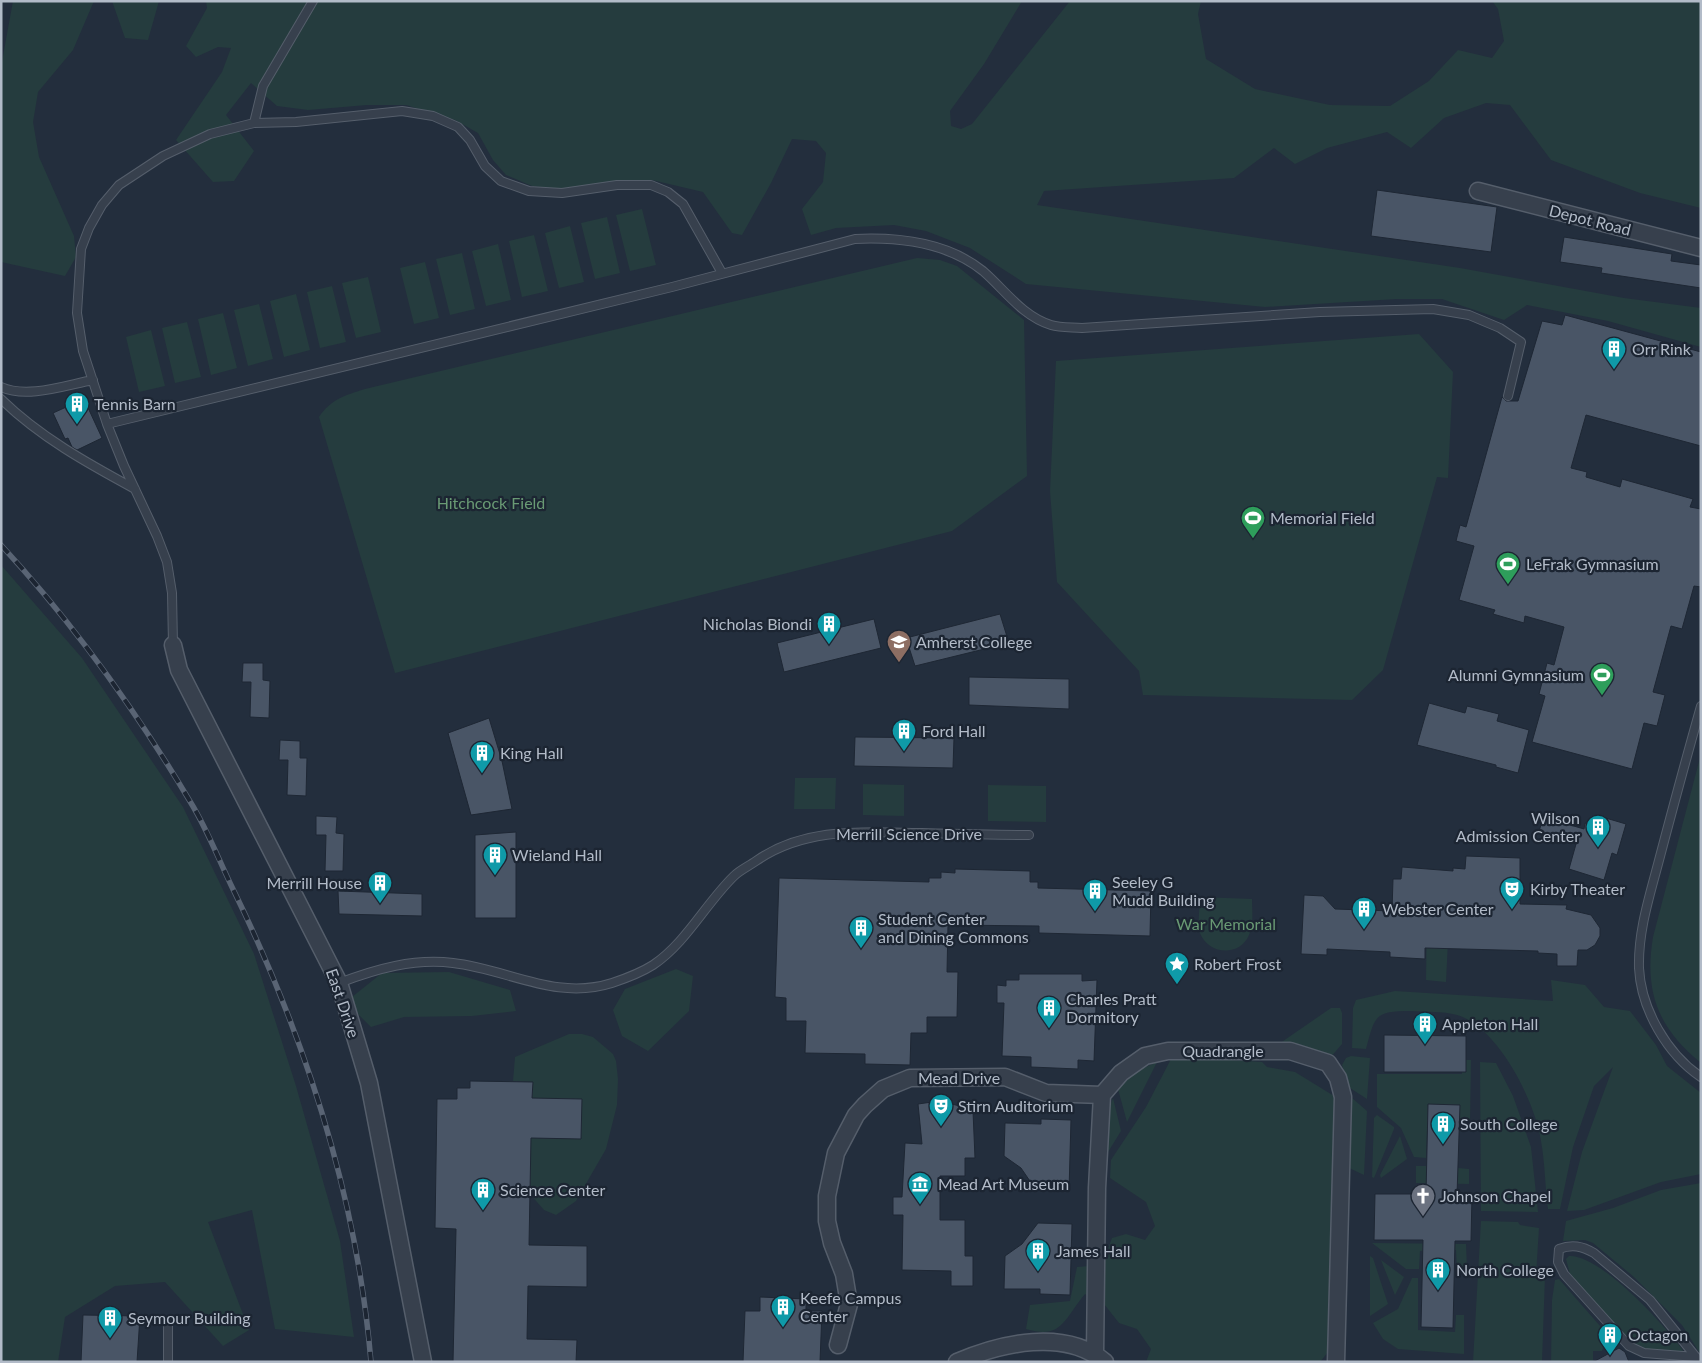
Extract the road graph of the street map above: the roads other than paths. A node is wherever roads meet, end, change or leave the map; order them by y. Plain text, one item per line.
1 (313, 1) edge
2 (254, 123) junction
3 (1478, 191) dead end
4 (1701, 248) edge
5 (722, 273) junction
6 (93, 380) junction
7 (1, 387) edge
8 (1508, 396) dead end
9 (1, 399) edge
10 (108, 424) junction
11 (135, 489) junction
12 (173, 645) joint
13 (1701, 706) edge
14 (1029, 835) dead end
15 (339, 983) junction
16 (1701, 1077) edge
17 (1102, 1095) junction
18 (168, 1324) dead end
19 (838, 1345) dead end
20 (1100, 1358) edge
21 (1696, 1359) edge
22 (168, 1362) edge
23 (423, 1362) edge
24 (957, 1362) edge
25 (1336, 1362) edge

1 - 2 lane
2 - 5 lane
2 - 6 lane
3 - 4 street, Depot Road
5 - 8 lane
5 - 10 lane
6 - 7 lane
6 - 10 lane
9 - 11 lane
10 - 11 lane
11 - 12 lane
12 - 15 street, East Drive
13 - 16 lane
14 - 15 lane, Merrill Science Drive
15 - 23 street, East Drive
17 - 19 street, Mead Drive
17 - 20 street
17 - 25 street, Quadrangle
18 - 22 lane
20 - 24 street
21 - 21 lane

